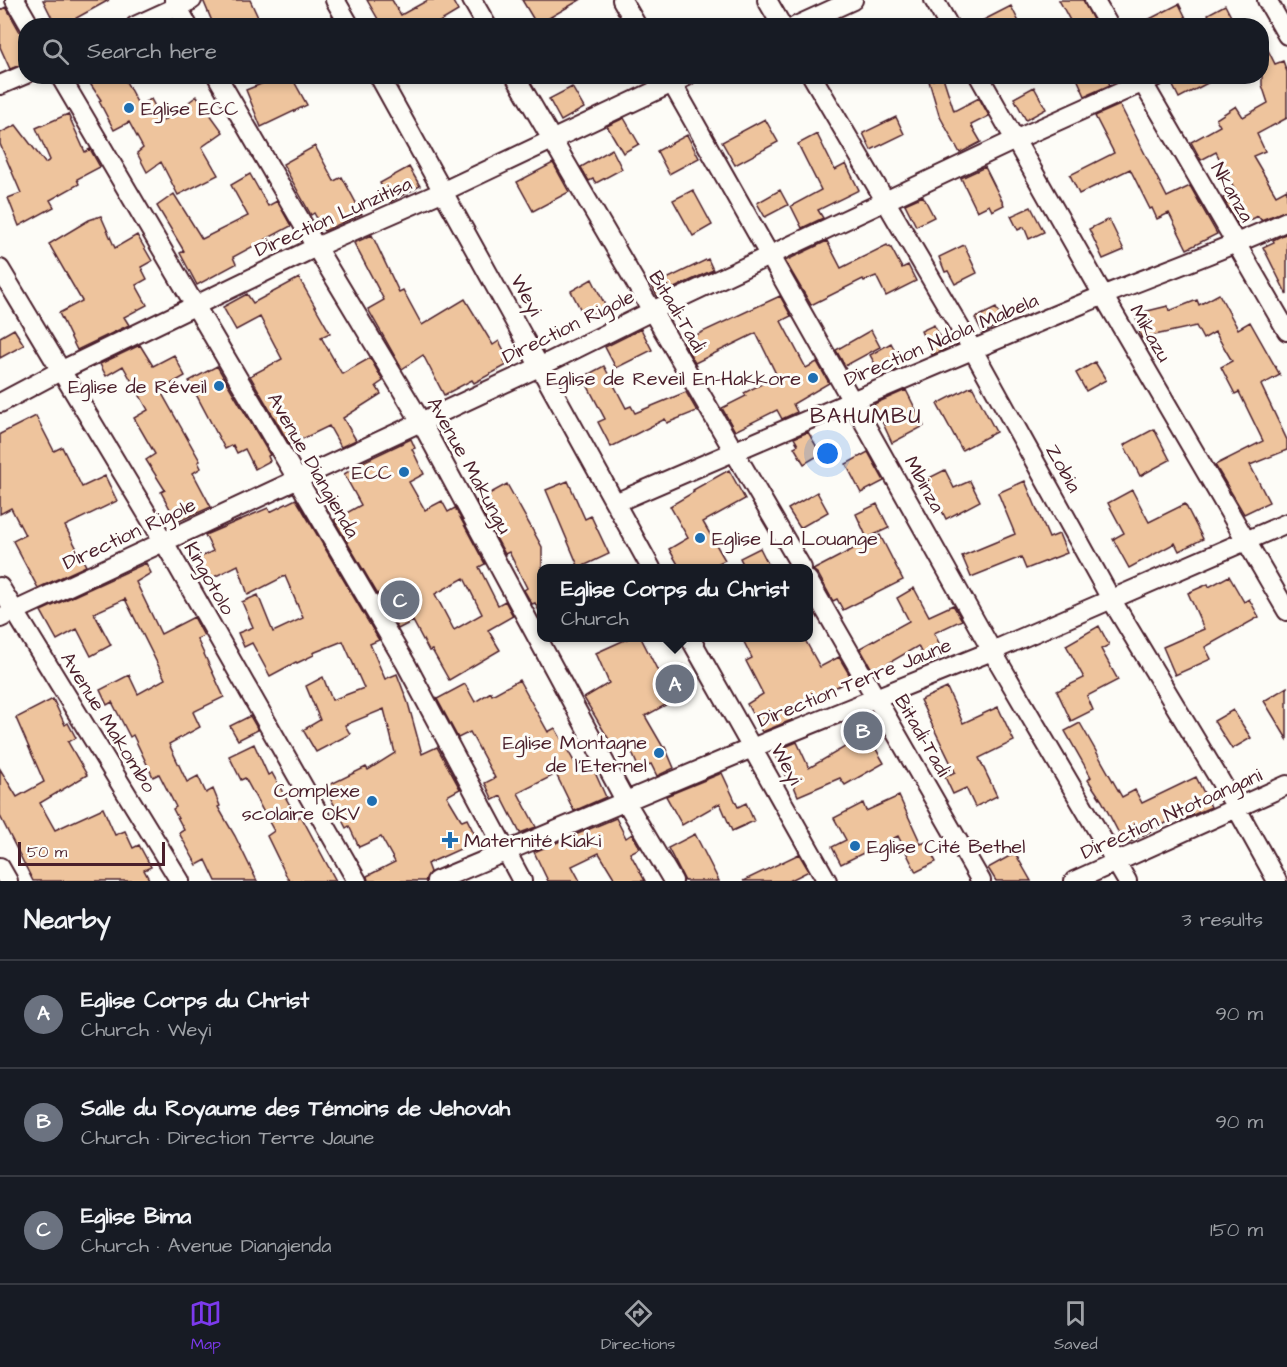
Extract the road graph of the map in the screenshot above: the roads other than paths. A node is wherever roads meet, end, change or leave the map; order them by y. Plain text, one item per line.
1 (15, 0) edge
2 (335, 0) edge
3 (472, 0) edge
4 (622, 0) edge
5 (766, 0) edge
6 (853, 0) edge
7 (934, 0) edge
8 (1094, 0) edge
9 (1267, 0) edge
10 (181, 2) edge
11 (25, 18) edge
12 (150, 18) edge
13 (186, 18) edge
14 (345, 18) edge
15 (482, 18) edge
16 (633, 18) edge
17 (778, 18) edge
18 (814, 18) edge
19 (944, 18) edge
20 (1104, 18) edge
21 (1275, 20) edge
22 (1287, 35) edge
23 (18, 77) edge
24 (65, 84) edge
25 (222, 84) edge
26 (384, 84) edge
27 (519, 84) edge
28 (666, 84) edge
29 (679, 84) edge
30 (817, 84) edge
31 (985, 84) edge
32 (1135, 84) edge
33 (1149, 84) edge
34 (0, 85) edge
35 (550, 139) junction
36 (1017, 139) junction
37 (444, 191) junction
38 (885, 201) junction
39 (1287, 220) edge
40 (1237, 244) junction
41 (316, 247) junction
42 (770, 256) junction
43 (0, 269) edge
44 (1103, 295) junction
45 (196, 306) junction
46 (652, 311) junction
47 (1287, 331) edge
48 (973, 350) junction
49 (541, 366) junction
50 (62, 370) junction
51 (852, 401) junction
52 (0, 403) edge
53 (420, 420) junction
54 (735, 451) junction
55 (296, 480) junction
56 (615, 503) junction
57 (1287, 523) edge
58 (1246, 540) junction
59 (164, 542) junction
60 (649, 564) edge
61 (800, 564) edge
62 (0, 587) edge
63 (813, 589) edge
64 (1112, 599) junction
65 (1287, 611) edge
66 (7, 615) edge
67 (537, 637) edge
68 (540, 642) edge
69 (692, 642) edge
70 (992, 651) junction
71 (876, 697) junction
72 (752, 748) junction
73 (1287, 785) edge
74 (626, 802) junction
75 (1236, 807) junction
76 (506, 852) junction
77 (1116, 862) junction
78 (0, 867) edge
79 (8, 881) edge
80 (180, 881) edge
81 (357, 881) edge
82 (436, 881) edge
83 (522, 881) edge
84 (673, 881) edge
85 (827, 881) edge
86 (981, 881) edge
87 (1074, 881) edge
88 (1127, 881) edge
89 (1277, 881) edge

1 - 11 street
2 - 14 street
3 - 15 street
4 - 16 street
5 - 17 street
6 - 18 street
7 - 19 street
8 - 20 street
9 - 21 street
10 - 12 street
10 - 13 street
21 - 22 street
23 - 34 street
24 - 45 street, Avenue Diangienda
25 - 41 street, Avenue Makungu
26 - 37 street, Weyi
27 - 35 street, Bitadi-Tadi
28 - 35 street, Direction Lunzitisa
29 - 42 street, Mbinza
30 - 38 street, Zobia
31 - 36 street, Mikazu
32 - 36 street, Direction Rigole
33 - 40 street, Nkanza
35 - 37 street, Direction Lunzitisa
35 - 46 street, Bitadi-Tadi
36 - 38 street, Direction Rigole
36 - 44 street, Mikazu
37 - 41 street, Direction Lunzitisa
37 - 49 street, Weyi
38 - 42 street, Direction Rigole
38 - 48 street, Zobia
39 - 40 street, Direction Ndola Mabela
40 - 44 street, Direction Ndola Mabela
40 - 47 street, Nkanza
41 - 45 street, Direction Lunzitisa
41 - 53 street, Avenue Makungu
42 - 46 street, Direction Rigole
42 - 51 street, Mbinza
43 - 50 street, Kingotolo
44 - 48 street, Direction Ndola Mabela
44 - 58 street, Mikazu
45 - 50 street, Direction Lunzitisa
45 - 55 street, Avenue Diangienda
46 - 49 street, Direction Rigole
46 - 54 street, Bitadi-Tadi
48 - 51 street, Direction Ndola Mabela
48 - 64 street, Zobia
49 - 53 street, Direction Rigole
49 - 56 street, Weyi
50 - 52 street, Direction Lunzitisa
50 - 59 street, Kingotolo
51 - 54 street, Direction Ndola Mabela
51 - 70 street, Mbinza
53 - 55 street, Direction Rigole
53 - 67 street, Avenue Makungu
54 - 56 street, Direction Ndola Mabela
54 - 61 street, Bitadi-Tadi
55 - 59 street, Direction Rigole
55 - 76 street, Avenue Diangienda
56 - 60 street, Weyi
57 - 58 street, Direction Terre Jaune
58 - 64 street, Direction Terre Jaune
58 - 65 street, Mikazu
59 - 66 street, Direction Rigole
59 - 81 street, Kingotolo
62 - 66 street, Avenue Makombo
63 - 71 street, Bitadi-Tadi
64 - 70 street, Direction Terre Jaune
64 - 75 street, Zobia
66 - 80 street, Avenue Makombo
68 - 74 street, Avenue Makungu
69 - 72 street, Weyi
70 - 71 street, Direction Terre Jaune
70 - 77 street, Mbinza
71 - 72 street, Direction Terre Jaune
71 - 86 street, Bitadi-Tadi
72 - 74 street, Direction Terre Jaune
72 - 85 street, Weyi
73 - 75 street, Direction Ntotoangani
74 - 76 street, Direction Terre Jaune
74 - 84 street, Avenue Makungu
75 - 77 street, Direction Ntotoangani
75 - 89 street, Zobia
76 - 82 street, Direction Terre Jaune
76 - 83 street, Avenue Diangienda
77 - 87 street, Direction Ntotoangani
77 - 88 street, Mbinza
78 - 79 street

